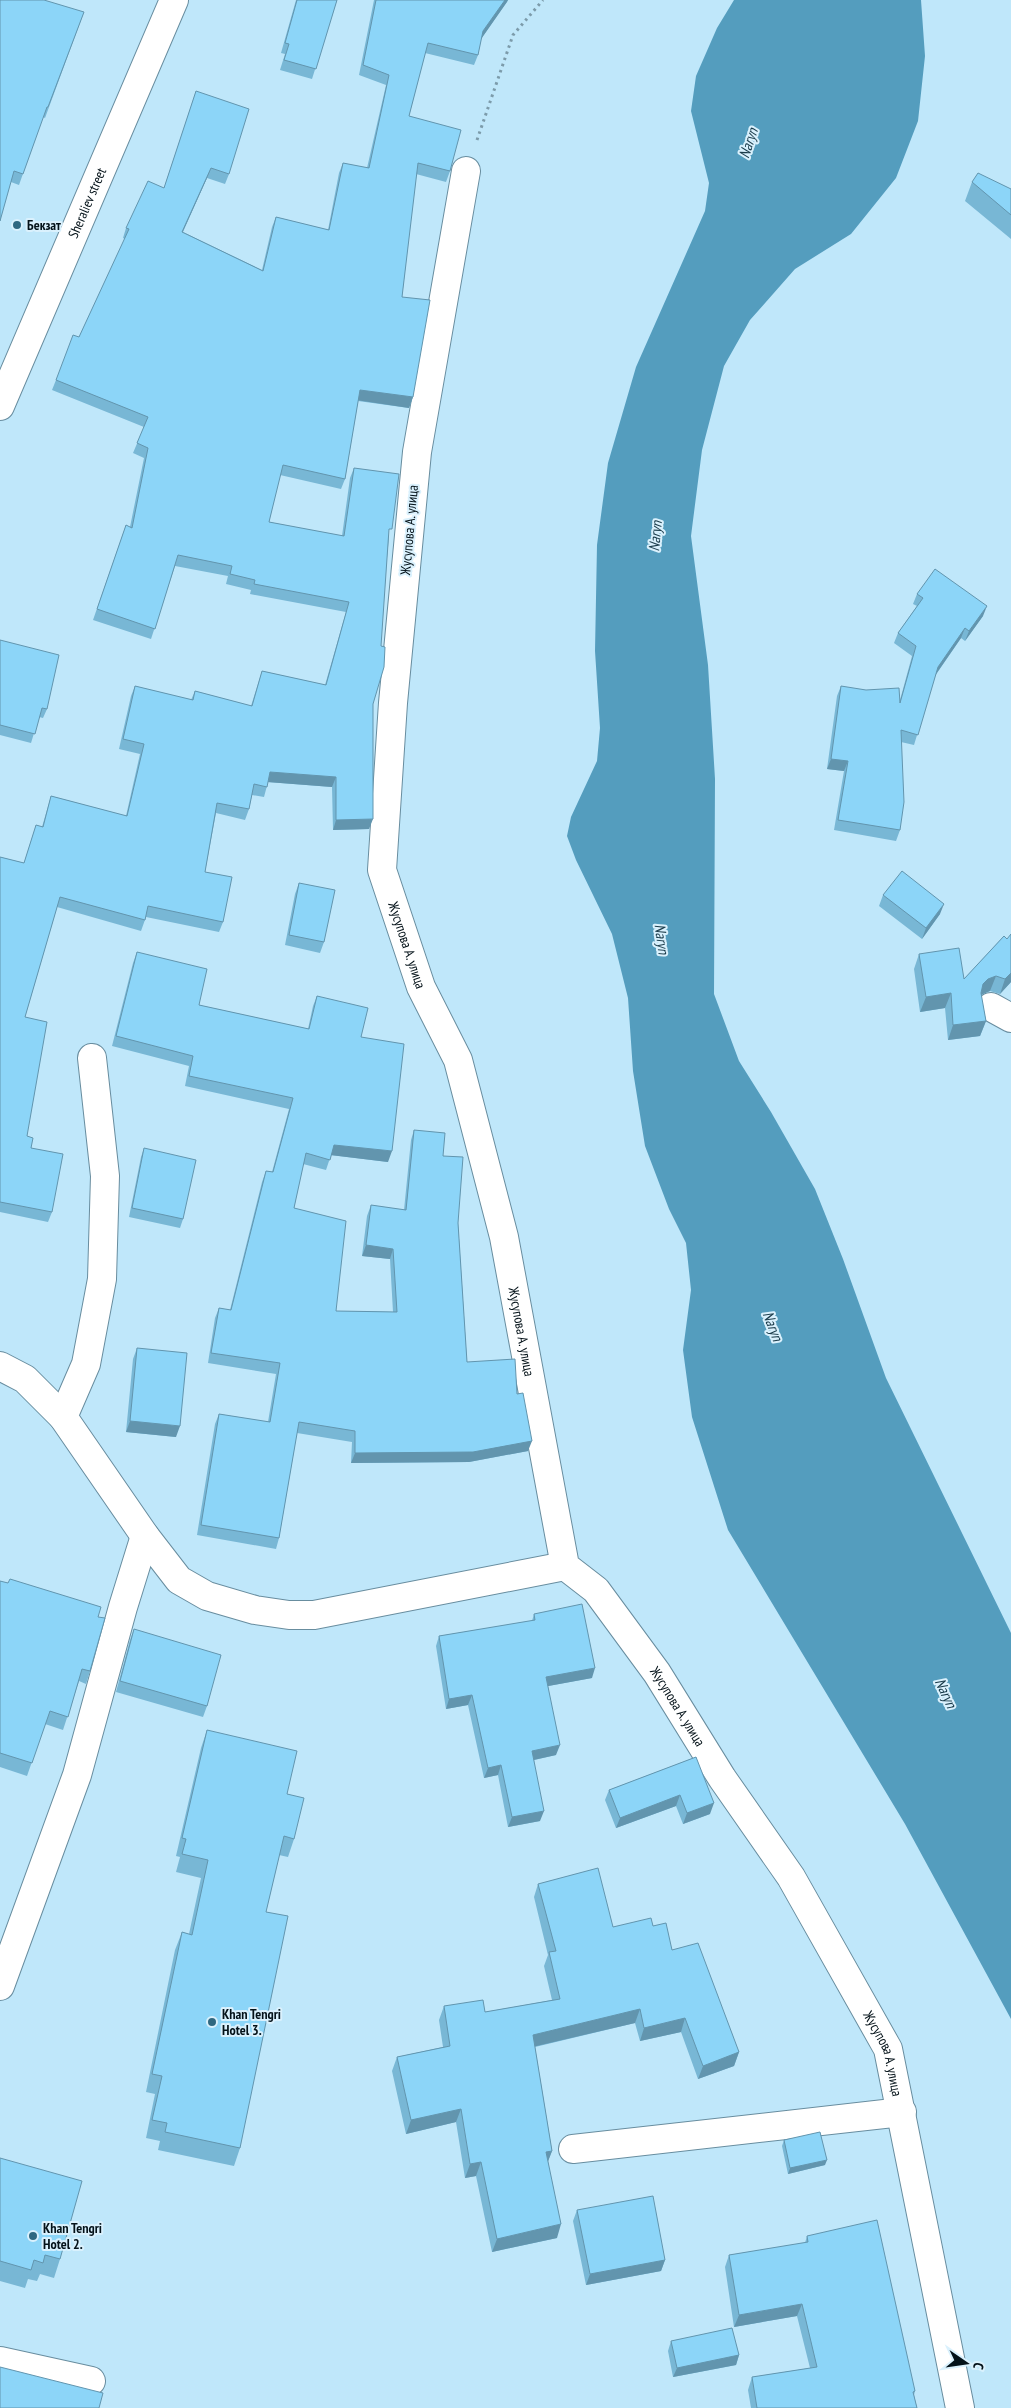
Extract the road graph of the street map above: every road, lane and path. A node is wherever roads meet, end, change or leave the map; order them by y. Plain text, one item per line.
1 (174, 0) edge
2 (543, 0) edge
3 (466, 171) joint
4 (0, 406) edge
5 (92, 1058) dead end
6 (0, 1366) edge
7 (62, 1417) junction
8 (145, 1536) junction
9 (565, 1566) junction
10 (0, 1986) edge
11 (902, 2112) junction
12 (573, 2149) dead end
13 (0, 2361) edge
14 (91, 2381) dead end
15 (960, 2408) edge

1 - 4 street, Sheraliev street
2 - 3 path
3 - 9 street, Жусупова А. улица
5 - 7 street
6 - 7 street
7 - 8 street
8 - 9 street
8 - 10 street
9 - 11 street, Жусупова А. улица
11 - 12 street
11 - 15 street, Жусупова А. улица
13 - 14 street

